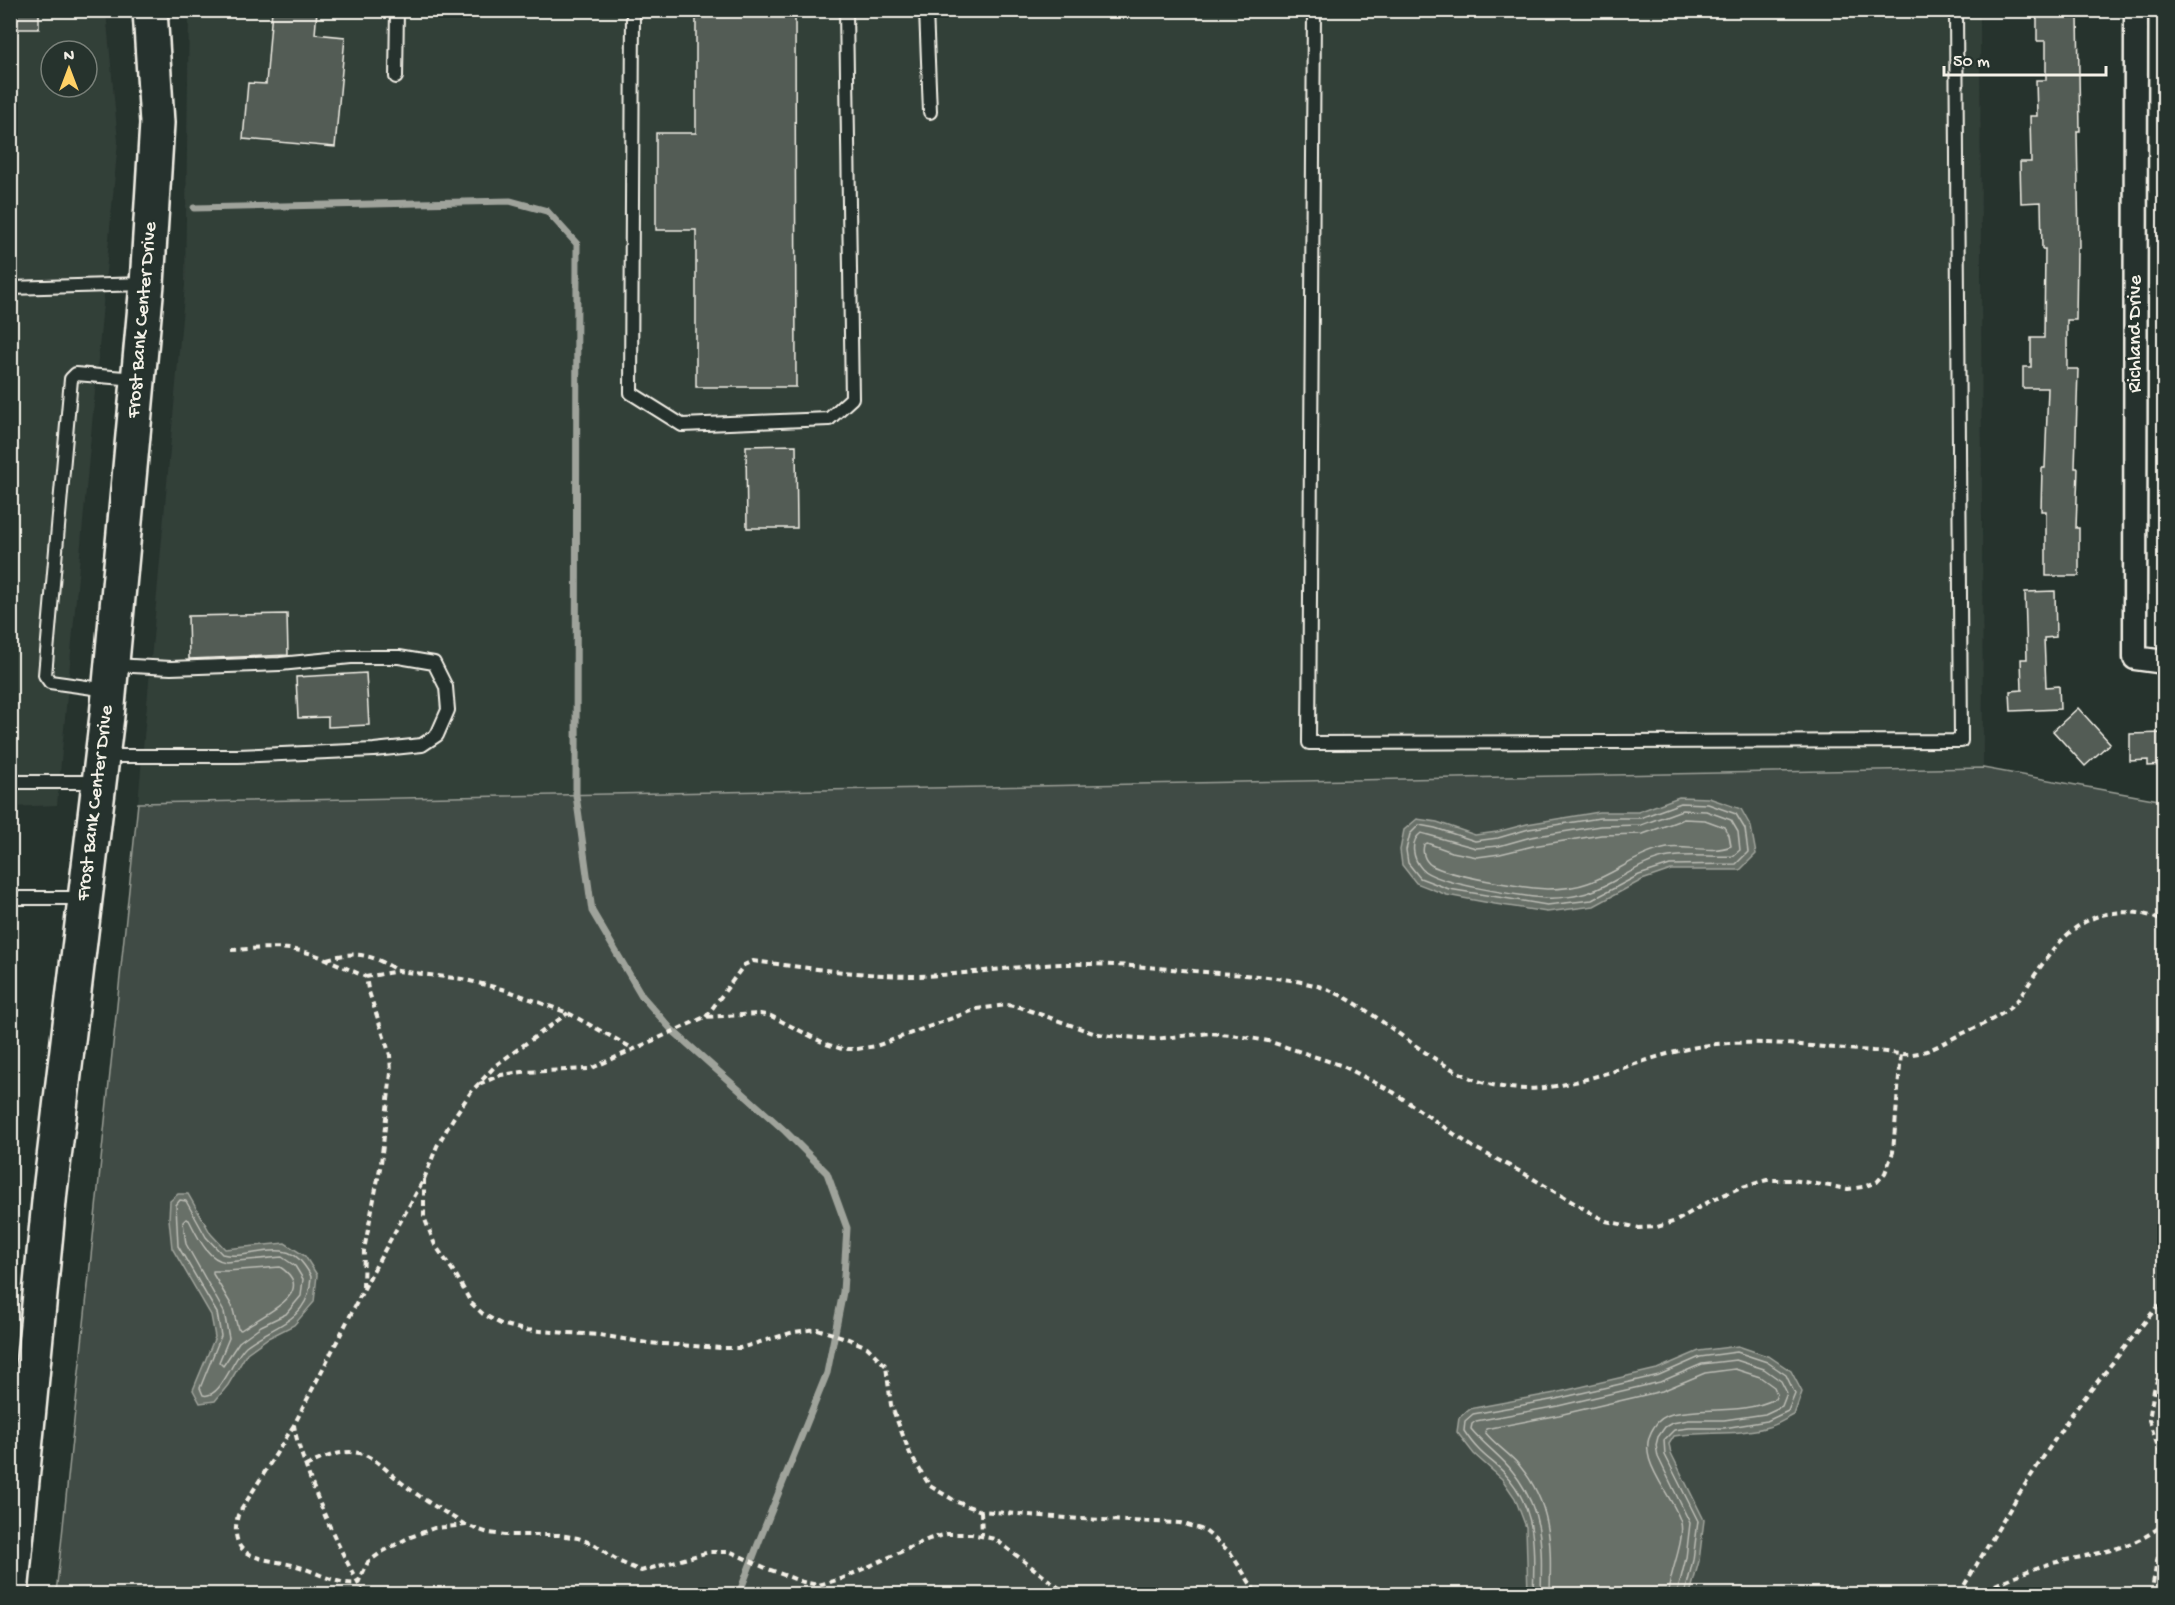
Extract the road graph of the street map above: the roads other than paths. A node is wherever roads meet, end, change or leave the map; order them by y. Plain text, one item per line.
1 (150, 10) edge
2 (397, 10) edge
3 (633, 10) edge
4 (846, 10) edge
5 (926, 10) edge
6 (1314, 10) edge
7 (1956, 10) edge
8 (2136, 10) edge
9 (396, 77) dead end
10 (930, 112) dead end
11 (147, 284) junction
12 (10, 288) edge
13 (139, 380) junction
14 (2164, 662) edge
15 (111, 677) junction
16 (101, 769) junction
17 (10, 782) edge
18 (10, 898) edge
19 (85, 898) junction
20 (12, 1594) edge

1 - 11 main road, Frost Bank Center Drive
2 - 9 lane
3 - 4 lane
5 - 10 lane
6 - 7 lane
8 - 14 street, Richland Drive
11 - 12 lane
11 - 13 main road, Frost Bank Center Drive
13 - 15 main road, Frost Bank Center Drive
13 - 15 lane
15 - 16 main road, Frost Bank Center Drive
15 - 16 lane
16 - 17 lane
16 - 19 main road, Frost Bank Center Drive
18 - 19 lane
19 - 20 main road, Frost Bank Center Drive

